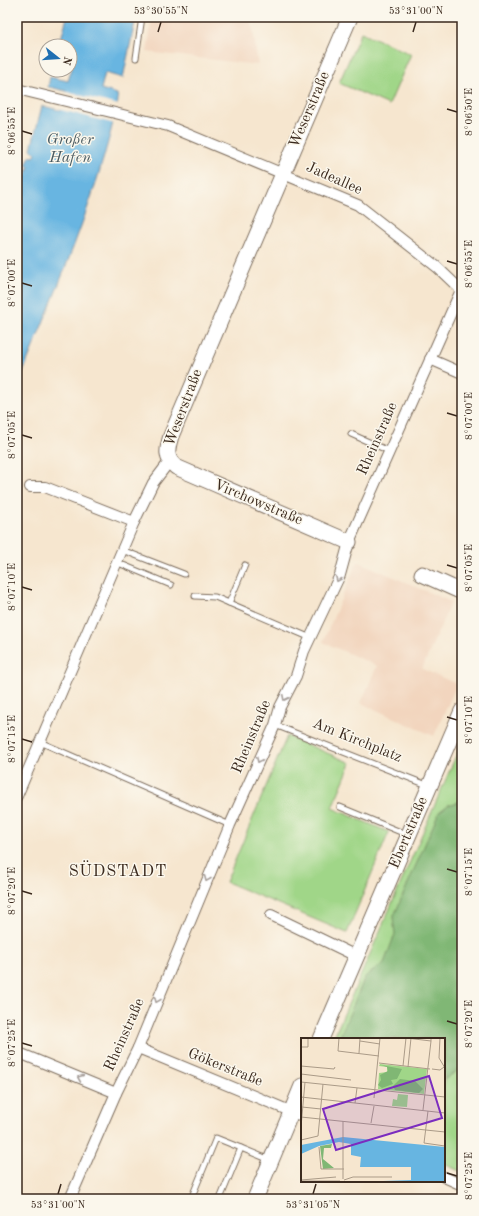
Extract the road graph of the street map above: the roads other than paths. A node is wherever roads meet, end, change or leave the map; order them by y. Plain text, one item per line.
1 (142, 17) edge
2 (350, 17) edge
3 (136, 58) dead end
4 (17, 89) edge
5 (283, 172) junction
6 (462, 290) edge
7 (430, 359) junction
8 (462, 373) edge
9 (351, 434) dead end
10 (389, 450) junction
11 (170, 462) junction
12 (30, 486) dead end
13 (134, 522) junction
14 (349, 542) junction
15 (122, 550) junction
16 (116, 562) junction
17 (245, 565) dead end
18 (184, 574) dead end
19 (422, 574) dead end
20 (171, 585) dead end
21 (462, 592) edge
22 (195, 596) dead end
23 (229, 603) junction
24 (311, 638) junction
25 (462, 711) edge
26 (275, 725) junction
27 (40, 742) junction
28 (425, 784) junction
29 (17, 796) edge
30 (340, 807) dead end
31 (230, 825) junction
32 (408, 835) junction
33 (271, 915) dead end
34 (356, 956) junction
35 (322, 1038) edge
36 (138, 1048) junction
37 (17, 1052) edge
38 (301, 1092) edge
39 (116, 1093) junction
40 (297, 1114) edge
41 (241, 1148) junction
42 (271, 1160) junction
43 (445, 1177) edge
44 (462, 1185) edge
45 (193, 1194) dead end
46 (70, 1199) edge
47 (220, 1199) edge
48 (255, 1199) edge

1 - 3 lane
2 - 5 street, Weserstraße
4 - 5 street, Jadeallee
5 - 6 street, Jadeallee
5 - 11 street, Weserstraße
6 - 7 street, Rheinstraße
7 - 8 street
7 - 10 street, Rheinstraße
9 - 10 lane
10 - 14 street, Rheinstraße
11 - 13 street, Weserstraße
11 - 14 street, Virchowstraße
12 - 13 street
13 - 15 street, Weserstraße
14 -> 24 street, Rheinstraße
15 - 16 street, Weserstraße
15 - 18 lane
16 - 20 lane
16 - 27 street, Weserstraße
17 - 23 lane
19 - 21 street
22 - 23 lane
23 - 24 lane
24 -> 26 street, Rheinstraße
25 - 28 street, Ebertstraße
26 - 28 lane, Am Kirchplatz
26 -> 31 street, Rheinstraße
27 - 29 street, Weserstraße
27 - 31 lane
28 - 32 street, Ebertstraße
30 - 32 lane
31 -> 36 street, Rheinstraße
32 - 34 street, Ebertstraße
33 - 34 street
34 - 35 street, Ebertstraße
36 - 39 street, Rheinstraße
36 - 40 street, Gökerstraße
39 -> 37 street
38 - 40 street
39 - 46 street, Rheinstraße
40 - 42 street
41 - 42 lane
41 - 45 lane
41 - 47 lane
42 - 48 street
43 - 44 street

